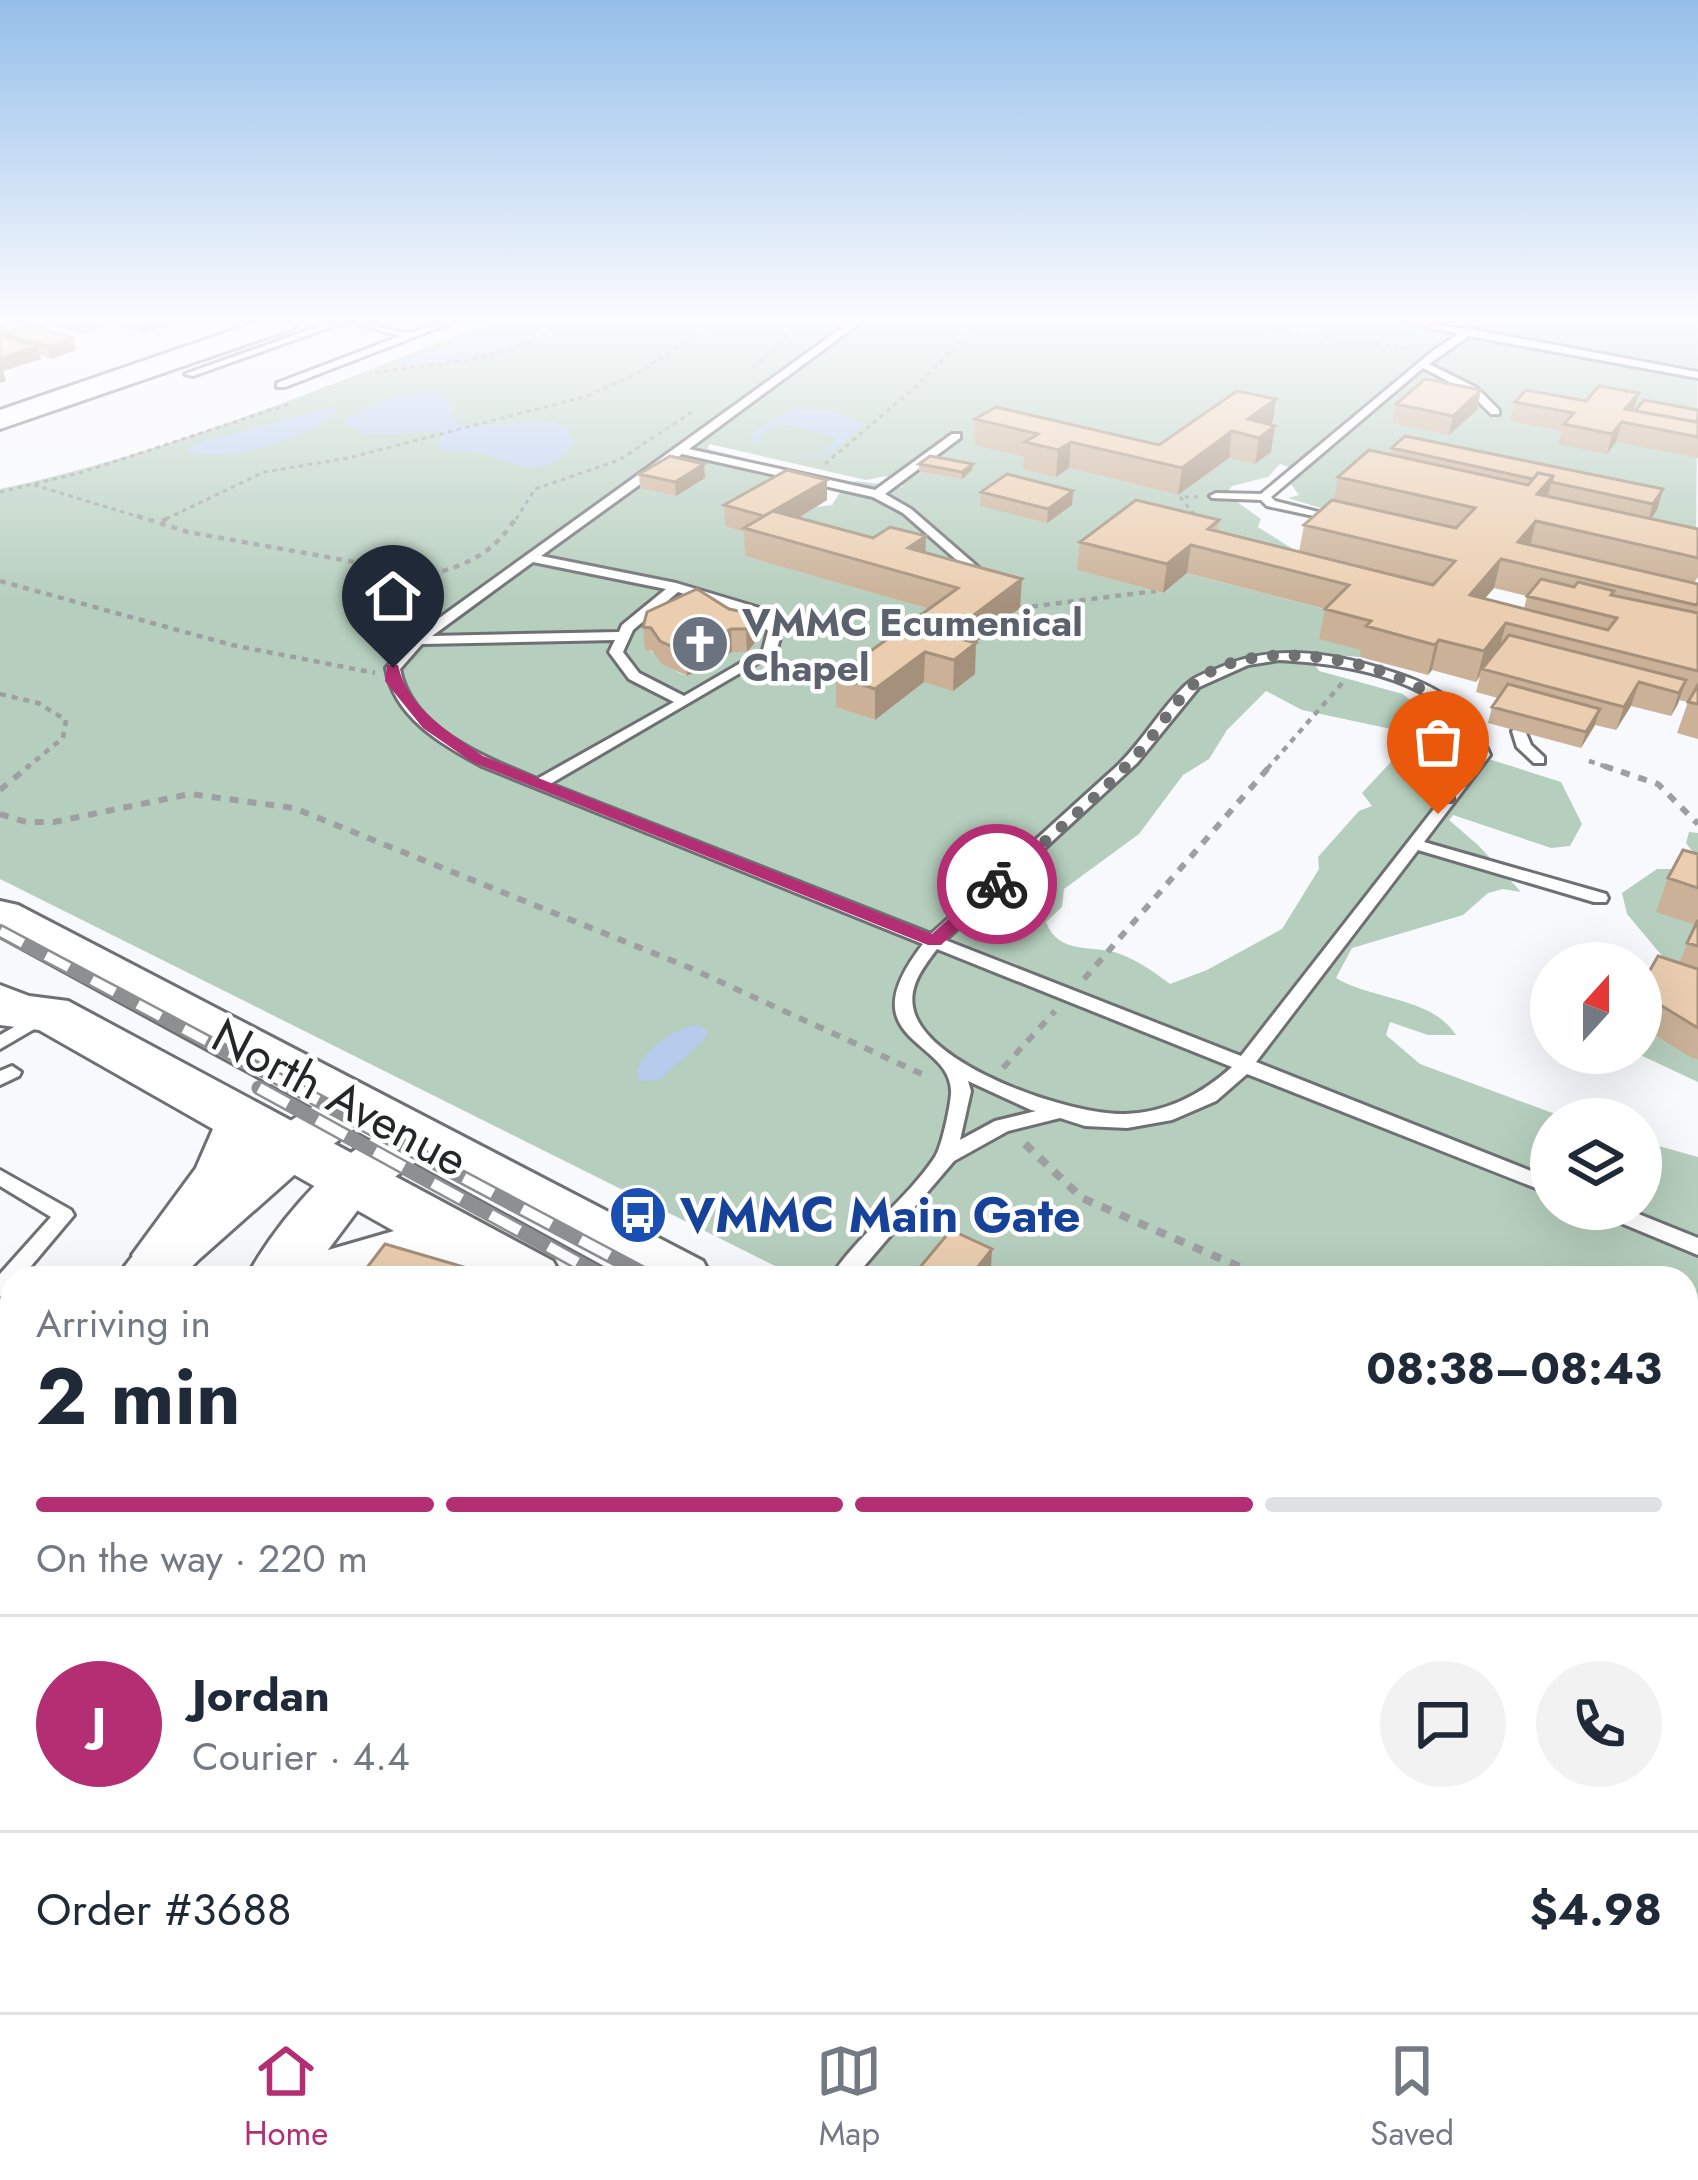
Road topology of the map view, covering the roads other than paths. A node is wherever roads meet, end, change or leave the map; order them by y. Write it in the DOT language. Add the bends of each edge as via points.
graph roads {
  1 [pos="726,416"];
  2 [pos="1362,416"];
  3 [pos="956,436"];
  4 [pos="680,449"];
  5 [pos="877,494"];
  6 [pos="1216,496"];
  7 [pos="1264,497"];
  8 [pos="1357,524"];
  9 [pos="532,557"];
  10 [pos="676,586"];
  11 [pos="1020,608"];
  12 [pos="619,636"];
  13 [pos="418,640"];
  14 [pos="684,702"];
  15 [pos="1519,731"];
  16 [pos="1539,760"];
  17 [pos="538,784"];
  18 [pos="1415,844"];
  19 [pos="1600,898"];
  20 [pos="0,916"];
  21 [pos="934,941"];
  22 [pos="0,970"];
  23 [pos="24,1008"];
  24 [pos="0,1043"];
  25 [pos="1246,1062"];
  26 [pos="955,1068"];
  27 [pos="354,1104"];
  28 [pos="1058,1112"];
  29 [pos="268,1135"];
  30 [pos="414,1137"];
  31 [pos="947,1156"];
  32 [pos="0,1178"];
  33 [pos="1530,1178"];
  34 [pos="350,1181"];
  35 [pos="1657,1230"];
  36 [pos="471,1244"];
  37 [pos="1698,1247"];
  38 [pos="19,1266"];
  39 [pos="156,1266"];
  40 [pos="284,1266"];
  41 [pos="354,1266"];
  42 [pos="509,1266"];
  43 [pos="657,1266"];
  44 [pos="851,1266"];
  1 -- 4 [label="lane"];
  2 -- 7 [label="lane"];
  3 -- 5 [label="lane"];
  4 -- 5 [label="lane"];
  4 -- 9 [label="lane"];
  5 -- 11 [label="lane"];
  6 -- 7 [label="lane"];
  7 -- 8 [label="lane"];
  9 -- 10 [label="lane"];
  9 -- 13 [label="lane"];
  10 -- 12 [label="lane"];
  10 -- 14 [label="lane" via="758,612 775,631 769,652"];
  12 -- 13 [label="lane"];
  12 -- 14 [label="lane" via="616,652 626,668"];
  13 -- 17 [label="lane" via="400,656 393,678 414,709 445,740"];
  14 -- 17 [label="lane"];
  15 -- 16 [label="lane"];
  17 -- 21 [label="lane"];
  18 -- 19 [label="lane"];
  18 -- 21 [label="lane" via="1484,755 1480,736 1412,684 1358,664 1260,658 1202,677 1132,760"];
  18 -- 25 [label="lane"];
  20 -- 27 [label="main road, North Avenue"];
  21 -- 25 [label="lane"];
  21 -- 26 [label="lane" via="911,971 904,1009 915,1034"];
  22 -- 23 [label="main road, North Avenue" via="45,995"];
  23 -- 24 [label="lane"];
  23 -- 29 [label="main road, North Avenue"];
  25 -- 28 [label="lane" via="1209,1096 1172,1113 1103,1122"];
  25 -- 33 [label="lane"];
  26 -- 28 [label="lane"];
  26 -- 31 [label="lane" via="961,1091"];
  27 -- 29 [label="main road"];
  27 -- 30 [label="main road, North Avenue"];
  28 -- 31 [label="lane" via="1002,1126"];
  29 -- 34 [label="main road, North Avenue"];
  29 -- 39 [label="main road" via="223,1176"];
  30 -- 34 [label="main road"];
  30 -- 43 [label="main road, North Avenue"];
  31 -- 44 [label="lane"];
  32 -- 38 [label="lane" via="64,1215"];
  34 -- 36 [label="main road, North Avenue"];
  34 -- 40 [label="main road"];
  35 -- 37 [label="lane"];
  36 -- 41 [label="main road"];
  36 -- 42 [label="main road, North Avenue"];
}
